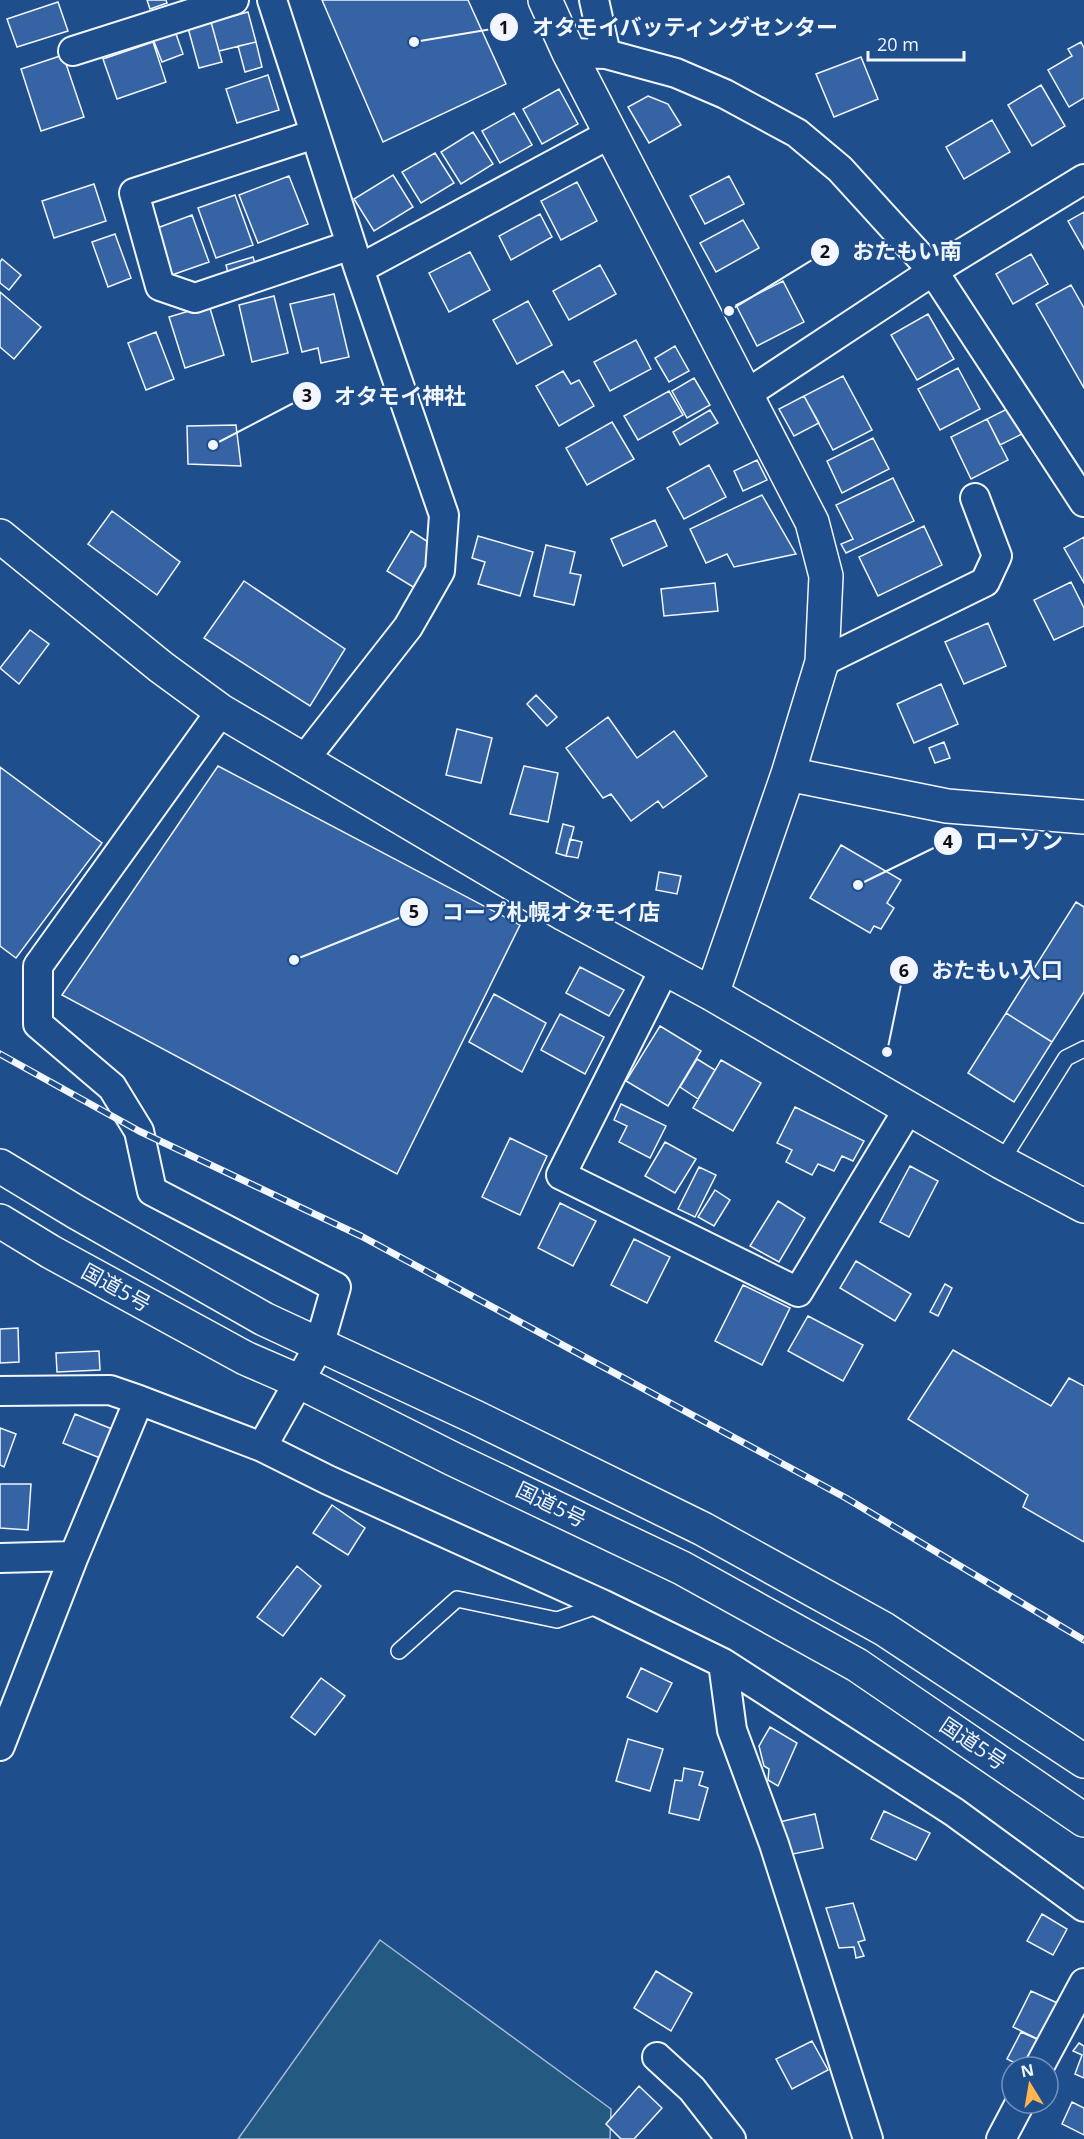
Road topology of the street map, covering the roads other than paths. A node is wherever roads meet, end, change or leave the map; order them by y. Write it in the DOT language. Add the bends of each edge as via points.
graph roads {
  1 [pos="234,0"];
  2 [pos="272,0"];
  3 [pos="545,0"];
  4 [pos="594,0"];
  5 [pos="73,51"];
  6 [pos="569,53"];
  7 [pos="606,54"];
  8 [pos="315,134"];
  9 [pos="610,134"];
  10 [pos="1084,179"];
  11 [pos="355,257"];
  12 [pos="933,271"];
  13 [pos="745,395"];
  14 [pos="975,498"];
  15 [pos="1084,502"];
  16 [pos="0,536"];
  17 [pos="822,662"];
  18 [pos="221,711"];
  19 [pos="303,761"];
  20 [pos="788,774"];
  21 [pos="1084,817"];
  22 [pos="665,968"];
  23 [pos="712,994"];
  24 [pos="1084,1049"];
  25 [pos="909,1108"];
  26 [pos="1001,1162"];
  27 [pos="0,1166"];
  28 [pos="1084,1206"];
  29 [pos="0,1221"];
  30 [pos="319,1346"];
  31 [pos="298,1381"];
  32 [pos="0,1391"];
  33 [pos="139,1400"];
  34 [pos="262,1447"];
  35 [pos="74,1557"];
  36 [pos="0,1558"];
  37 [pos="602,1604"];
  38 [pos="399,1650"];
  39 [pos="723,1663"];
  40 [pos="3,1733"];
  41 [pos="1084,1761"];
  42 [pos="1084,1820"];
  43 [pos="1084,1907"];
  44 [pos="1084,1983"];
  45 [pos="1045,2055"];
  46 [pos="657,2057"];
  47 [pos="1014,2115"];
  48 [pos="731,2139"];
  49 [pos="868,2139"];
  50 [pos="1001,2139"];
  1 -- 5 [label="street"];
  2 -- 8 [label="street"];
  3 -- 6 [label="main road"];
  4 -- 7 [label="street"];
  6 -- 7 [label="street"];
  6 -- 9 [label="main road"];
  7 -- 12 [label="street" via="676,73 797,133 840,170"];
  8 -- 11 [label="street"];
  8 -- 11 [label="street" via="134,193 160,286 195,298"];
  9 -- 11 [label="street"];
  9 -- 13 [label="main road"];
  10 -- 12 [label="street"];
  11 -- 19 [label="street" via="444,515 440,571 408,627"];
  12 -- 13 [label="street"];
  12 -- 15 [label="street"];
  13 -- 17 [label="main road" via="812,522 826,576"];
  14 -- 17 [label="street" via="997,556 985,582"];
  16 -- 18 [label="main road" via="160,667"];
  17 -- 20 [label="main road"];
  18 -- 19 [label="main road"];
  18 -- 30 [label="street" via="38,966 38,1024 112,1087 139,1131 152,1191 336,1287"];
  19 -- 22 [label="main road" via="564,914"];
  20 -- 21 [label="main road" via="947,806"];
  20 -- 23 [label="main road"];
  22 -- 23 [label="main road"];
  22 -- 25 [label="street" via="561,1175 798,1292"];
  23 -- 25 [label="main road"];
  24 -- 26 [label="lane" via="1066,1058"];
  25 -- 26 [label="main road"];
  26 -- 28 [label="main road"];
  27 -- 30 [label="main road" via="224,1296"];
  29 -- 31 [label="main road, 国道5号" via="245,1358"];
  30 -- 31 [label="street"];
  30 -- 41 [label="main road" via="475,1417 703,1529 884,1629"];
  31 -- 34 [label="street"];
  31 -- 42 [label="main road, 国道5号" via="682,1568 857,1665"];
  32 -- 33 [label="street" via="110,1390"];
  33 -- 34 [label="street"];
  33 -- 35 [label="street"];
  34 -- 37 [label="street"];
  35 -- 36 [label="street"];
  35 -- 40 [label="street"];
  37 -- 38 [label="lane" via="557,1620 457,1599"];
  37 -- 39 [label="street"];
  39 -- 43 [label="street" via="954,1812"];
  39 -- 49 [label="street" via="732,1730 774,1844"];
  44 -- 45 [label="street"];
  46 -- 48 [label="street" via="692,2089"];
  47 -- 50 [label="street"];
}
